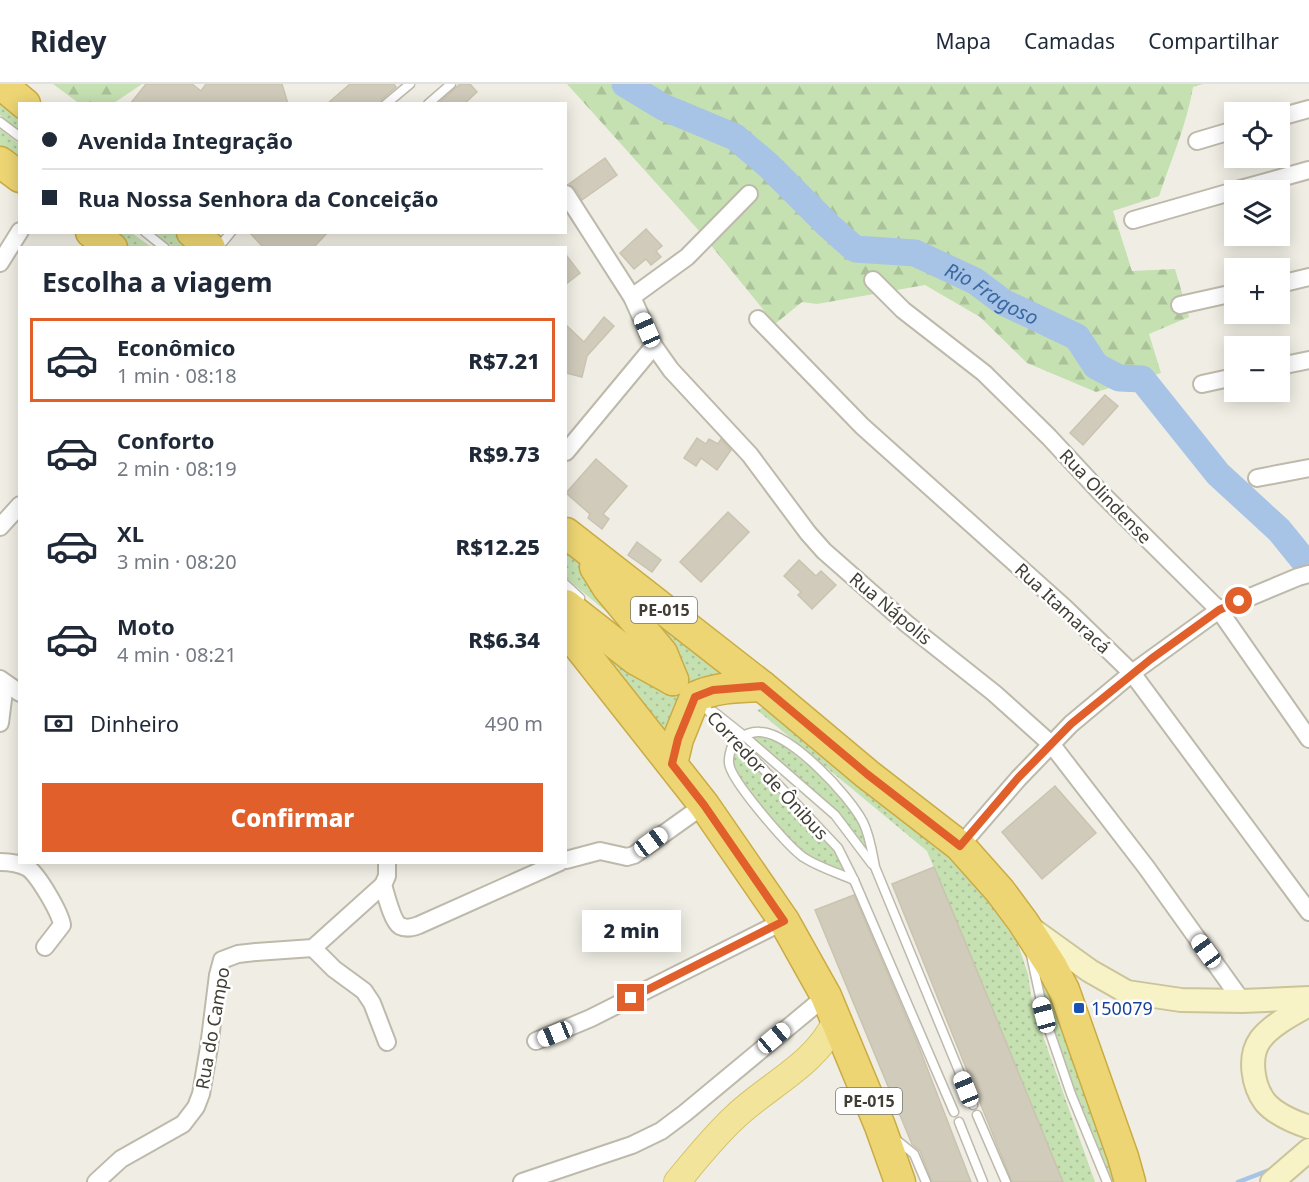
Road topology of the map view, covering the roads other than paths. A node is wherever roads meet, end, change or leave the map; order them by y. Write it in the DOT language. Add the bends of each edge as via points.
graph roads {
  1 [pos="1,84"];
  2 [pos="410,84"];
  3 [pos="451,84"];
  4 [pos="23,102"];
  5 [pos="388,102"];
  6 [pos="430,102"];
  7 [pos="1309,109"];
  8 [pos="1290,114"];
  9 [pos="0,122"];
  10 [pos="1224,133"];
  11 [pos="18,136"];
  12 [pos="1197,141"];
  13 [pos="0,162"];
  14 [pos="1309,170"];
  15 [pos="18,176"];
  16 [pos="1274,180"];
  17 [pos="748,194"];
  18 [pos="1224,194"];
  19 [pos="567,196"];
  20 [pos="1133,220"];
  21 [pos="18,234"];
  22 [pos="148,234"];
  23 [pos="225,234"];
  24 [pos="206,240"];
  25 [pos="163,246"];
  26 [pos="0,263"];
  27 [pos="1309,277"];
  28 [pos="873,280"];
  29 [pos="1290,282"];
  30 [pos="1224,295"];
  31 [pos="632,297"];
  32 [pos="1180,305"];
  33 [pos="758,319"];
  34 [pos="654,346"];
  35 [pos="1309,360"];
  36 [pos="1290,364"];
  37 [pos="1224,379"];
  38 [pos="1202,384"];
  39 [pos="567,451"];
  40 [pos="1309,468"];
  41 [pos="1257,478"];
  42 [pos="18,507"];
  43 [pos="0,527"];
  44 [pos="575,540"];
  45 [pos="1304,576"];
  46 [pos="567,587"];
  47 [pos="574,603"];
  48 [pos="1219,610"];
  49 [pos="567,631"];
  50 [pos="637,648"];
  51 [pos="1132,673"];
  52 [pos="3,681"];
  53 [pos="762,686"];
  54 [pos="686,690"];
  55 [pos="18,692"];
  56 [pos="0,723"];
  57 [pos="743,735"];
  58 [pos="1309,739"];
  59 [pos="734,740"];
  60 [pos="1052,744"];
  61 [pos="672,764"];
  62 [pos="704,805"];
  63 [pos="960,846"];
  64 [pos="567,860"];
  65 [pos="0,862"];
  66 [pos="387,864"];
  67 [pos="556,864"];
  68 [pos="874,867"];
  69 [pos="854,880"];
  70 [pos="383,885"];
  71 [pos="1309,912"];
  72 [pos="784,921"];
  73 [pos="1023,922"];
  74 [pos="45,947"];
  75 [pos="314,948"];
  76 [pos="1309,998"];
  77 [pos="1242,1001"];
  78 [pos="1309,1005"];
  79 [pos="831,1008"];
  80 [pos="536,1041"];
  81 [pos="387,1042"];
  82 [pos="973,1105"];
  83 [pos="954,1112"];
  84 [pos="977,1115"];
  85 [pos="958,1122"];
  86 [pos="880,1126"];
  87 [pos="1309,1127"];
  88 [pos="1309,1150"];
  89 [pos="96,1182"];
  90 [pos="522,1182"];
  91 [pos="677,1182"];
  92 [pos="900,1182"];
  93 [pos="926,1182"];
  94 [pos="983,1182"];
  95 [pos="1006,1182"];
  96 [pos="1107,1182"];
  97 [pos="1130,1182"];
  98 [pos="1272,1182"];
  1 -- 4 [label="highway"];
  2 -- 5 [label="lane"];
  3 -- 6 [label="lane"];
  7 -- 8 [label="street"];
  9 -- 11 [label="lane"];
  10 -- 12 [label="street"];
  13 -- 15 [label="highway"];
  14 -- 16 [label="street"];
  17 -- 31 [label="street" via="687,257"];
  18 -- 20 [label="street"];
  19 -- 31 [label="street, Rua Nápolis"];
  21 -- 26 [label="street"];
  22 -- 25 [label="lane"];
  23 -- 24 [label="lane"];
  27 -- 29 [label="street"];
  28 -- 48 [label="street, Rua Olindense" via="903,310 984,373"];
  30 -- 32 [label="street"];
  31 -- 34 [label="street, Rua Nápolis"];
  33 -- 51 [label="street, Rua Itamaracá" via="862,426"];
  34 -- 39 [label="street"];
  34 -- 60 [label="street, Rua Nápolis" via="671,370 750,455 825,551"];
  35 -- 36 [label="street"];
  37 -- 38 [label="street"];
  40 -- 41 [label="street"];
  42 -- 43 [label="street"];
  44 -- 53 [label="highway, PE-015"];
  44 -- 54 [label="highway"];
  45 -- 48 [label="street"];
  46 -- 47 [label="lane"];
  47 -- 54 [label="highway" via="635,659"];
  48 -- 51 [label="street"];
  48 -- 58 [label="street, Rua Olindense"];
  49 -- 61 [label="highway, PE-015"];
  50 -- 54 [label="lane"];
  51 -- 60 [label="street"];
  51 -- 71 [label="street, Rua Itamaracá"];
  52 -- 55 [label="street"];
  52 -- 56 [label="street"];
  53 -- 54 [label="highway"];
  53 -- 63 [label="highway, PE-015"];
  54 -- 57 [label="lane, Corredor de Ônibus"];
  54 -- 59 [label="lane, Corredor de Ônibus"];
  54 -- 61 [label="highway"];
  57 -- 59 [label="lane"];
  57 -- 68 [label="lane, Corredor de Ônibus" via="835,815"];
  57 -- 68 [label="lane" via="760,732 787,742 830,778 863,821"];
  59 -- 69 [label="lane, Corredor de Ônibus" via="838,848"];
  59 -- 69 [label="lane" via="729,762 750,798 805,858"];
  60 -- 63 [label="street"];
  60 -- 77 [label="street, Rua Nápolis"];
  61 -- 62 [label="highway, PE-015"];
  62 -- 64 [label="street" via="634,855 600,851"];
  62 -- 72 [label="highway, PE-015"];
  63 -- 73 [label="highway, PE-015"];
  65 -- 74 [label="street" via="30,870 57,911 62,925"];
  66 -- 70 [label="street"];
  67 -- 70 [label="street" via="409,928 395,920"];
  68 -- 82 [label="lane"];
  69 -- 83 [label="lane, Corredor de Ônibus"];
  70 -- 75 [label="street"];
  72 -- 79 [label="highway, PE-015"];
  72 -- 80 [label="street" via="591,1018"];
  73 -- 77 [label="main road" via="1127,993 1180,1000"];
  73 -- 96 [label="lane" via="1044,1015"];
  73 -- 97 [label="highway, PE-015" via="1064,990"];
  75 -- 81 [label="street" via="364,991"];
  75 -- 89 [label="street, Rua do Campo" via="238,954 222,960 196,1107 183,1124 132,1152"];
  76 -- 77 [label="main road"];
  78 -- 87 [label="main road" via="1261,1039 1253,1055 1254,1076 1265,1101 1288,1119"];
  79 -- 86 [label="highway, PE-015"];
  79 -- 90 [label="street" via="661,1131 632,1145"];
  79 -- 91 [label="main road" via="825,1041 807,1061 719,1131"];
  84 -- 95 [label="lane"];
  85 -- 94 [label="lane"];
  86 -- 92 [label="highway, PE-015"];
  86 -- 93 [label="lane" via="914,1154"];
  88 -- 98 [label="main road"];
}
